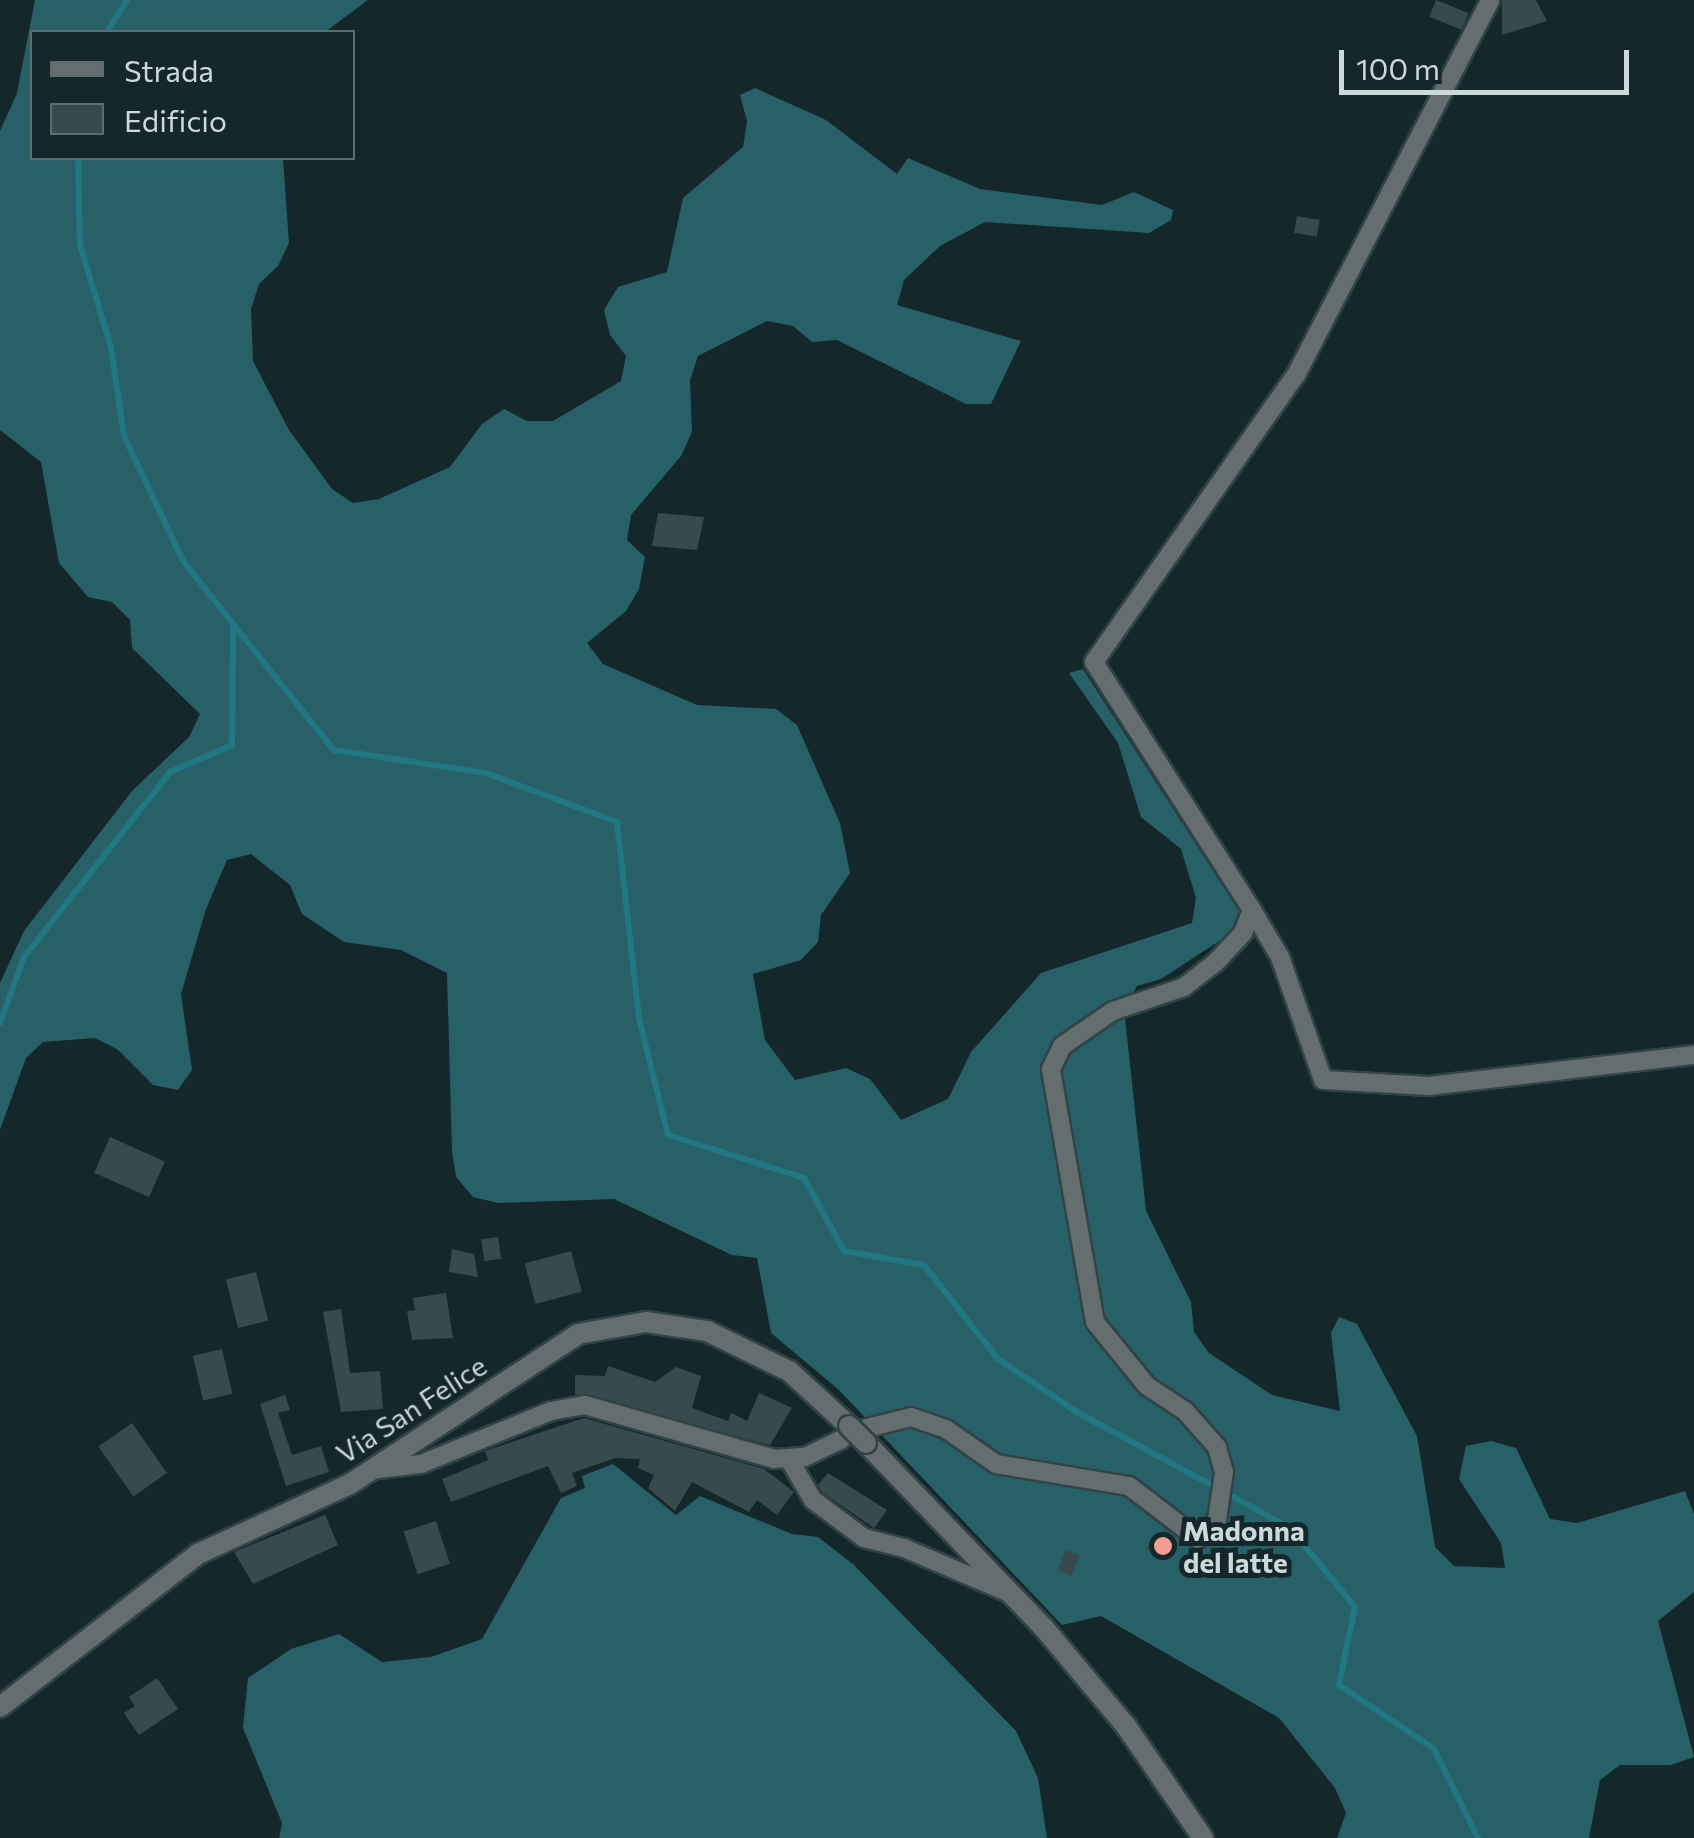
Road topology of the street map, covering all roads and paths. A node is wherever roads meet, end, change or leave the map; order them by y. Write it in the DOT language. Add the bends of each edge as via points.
graph roads {
  1 [pos="1490,0"];
  2 [pos="1252,910"];
  3 [pos="1694,1054"];
  4 [pos="856,1434"];
  5 [pos="789,1459"];
  6 [pos="370,1470"];
  7 [pos="1012,1595"];
  8 [pos="0,1707"];
  9 [pos="1203,1838"];
  1 -- 2 [label="street" via="1296,375 1094,662"];
  2 -- 3 [label="street" via="1280,956 1323,1080 1430,1086"];
  2 -- 4 [label="street" via="1243,933 1216,963 1184,987 1113,1011 1062,1046 1050,1069 1095,1322 1148,1386 1185,1410 1217,1447 1221,1506 1209,1532 1189,1536 1129,1486 996,1464 946,1429 911,1417"];
  4 -- 5 [label="street"];
  4 -- 6 [label="street, Via San Felice" via="760,1352 707,1330 611,1325 544,1354"];
  4 -- 7 [label="street, Via San Felice"];
  5 -- 6 [label="street" via="585,1405 551,1411 407,1468"];
  5 -- 7 [label="street" via="813,1500 864,1538 904,1548"];
  6 -- 8 [label="street, Via San Felice" via="198,1554"];
  7 -- 9 [label="street, Via San Felice" via="1126,1726"];
}
